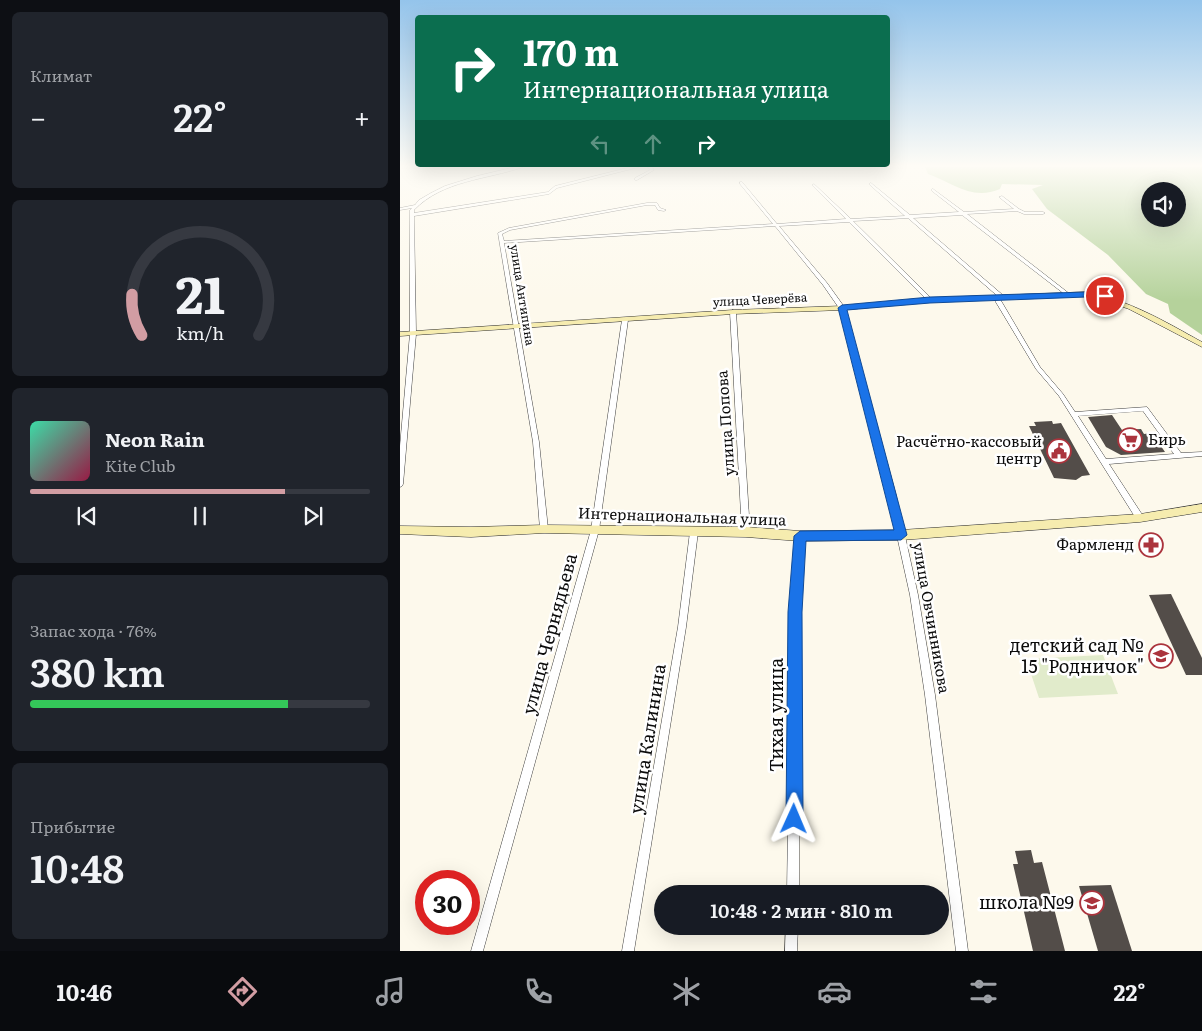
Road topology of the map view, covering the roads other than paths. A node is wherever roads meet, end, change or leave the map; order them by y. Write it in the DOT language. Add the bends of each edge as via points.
graph roads {
  1 [pos="413,211"];
  2 [pos="435,211"];
  3 [pos="606,211"];
  4 [pos="763,211"];
  5 [pos="841,211"];
  6 [pos="903,211"];
  7 [pos="962,211"];
  8 [pos="1000,211"];
  9 [pos="1021,211"];
  10 [pos="1043,213"];
  11 [pos="965,214"];
  12 [pos="412,215"];
  13 [pos="910,217"];
  14 [pos="851,221"];
  15 [pos="776,225"];
  16 [pos="502,242"];
  17 [pos="1069,295"];
  18 [pos="1000,298"];
  19 [pos="930,300"];
  20 [pos="842,308"];
  21 [pos="733,312"];
  22 [pos="625,320"];
  23 [pos="516,327"];
  24 [pos="400,334"];
  25 [pos="413,334"];
  26 [pos="1202,345"];
  27 [pos="1073,414"];
  28 [pos="1202,454"];
  29 [pos="1179,456"];
  30 [pos="1104,462"];
  31 [pos="400,484"];
  32 [pos="1202,508"];
  33 [pos="1140,518"];
  34 [pos="544,528"];
  35 [pos="400,530"];
  36 [pos="595,530"];
  37 [pos="694,532"];
  38 [pos="746,532"];
  39 [pos="901,535"];
  40 [pos="800,536"];
  41 [pos="793,885"];
  42 [pos="792,935"];
  43 [pos="477,951"];
  44 [pos="628,951"];
  45 [pos="791,951"];
  46 [pos="962,951"];
  1 -- 12 [label="street"];
  2 -- 12 [label="street"];
  3 -- 16 [label="street, улица Антипина" via="509,229 500,233"];
  4 -- 15 [label="street, улица Овчинникова"];
  5 -- 14 [label="street"];
  6 -- 13 [label="street"];
  7 -- 11 [label="street"];
  8 -- 11 [label="street"];
  9 -- 10 [label="street"];
  11 -- 13 [label="street"];
  11 -- 17 [label="street"];
  12 -- 25 [label="street"];
  13 -- 14 [label="street"];
  13 -- 18 [label="street"];
  14 -- 15 [label="street"];
  14 -- 19 [label="street"];
  15 -- 16 [label="street"];
  15 -- 20 [label="street, улица Овчинникова"];
  16 -- 23 [label="street, улица Антипина"];
  17 -- 18 [label="street, улица Чеверёва"];
  17 -- 26 [label="street, улица Чеверёва" via="1105,296"];
  18 -- 19 [label="street, улица Чеверёва"];
  18 -- 27 [label="street" via="1038,368 1061,394"];
  19 -- 20 [label="street, улица Чеверёва"];
  20 -- 21 [label="street, улица Чеверёва"];
  20 -- 39 [label="street, улица Овчинникова"];
  21 -- 22 [label="street, улица Чеверёва"];
  21 -- 38 [label="street, улица Попова"];
  22 -- 23 [label="street, улица Чеверёва"];
  22 -- 36 [label="street, улица Чернядьева"];
  23 -- 25 [label="street, улица Чеверёва"];
  23 -- 34 [label="street, улица Антипина" via="536,442"];
  24 -- 25 [label="street, улица Чеверёва"];
  25 -- 31 [label="street"];
  27 -- 29 [label="street" via="1145,408"];
  27 -- 30 [label="street"];
  28 -- 29 [label="street"];
  29 -- 30 [label="street"];
  30 -- 33 [label="street"];
  32 -- 33 [label="street, Интернациональная улица"];
  33 -- 39 [label="street, Интернациональная улица"];
  34 -- 35 [label="street, Интернациональная улица" via="471,532"];
  34 -- 36 [label="street, Интернациональная улица"];
  36 -- 37 [label="street, Интернациональная улица"];
  36 -- 43 [label="street, улица Чернядьева"];
  37 -- 38 [label="street, Интернациональная улица"];
  37 -- 44 [label="street, улица Калинина" via="681,636"];
  38 -- 40 [label="street, Интернациональная улица"];
  39 -- 40 [label="street, Интернациональная улица"];
  39 -- 46 [label="street, улица Овчинникова" via="930,695"];
  40 -- 41 [label="street, Тихая улица" via="795,612"];
  42 -- 45 [label="street"];
}
